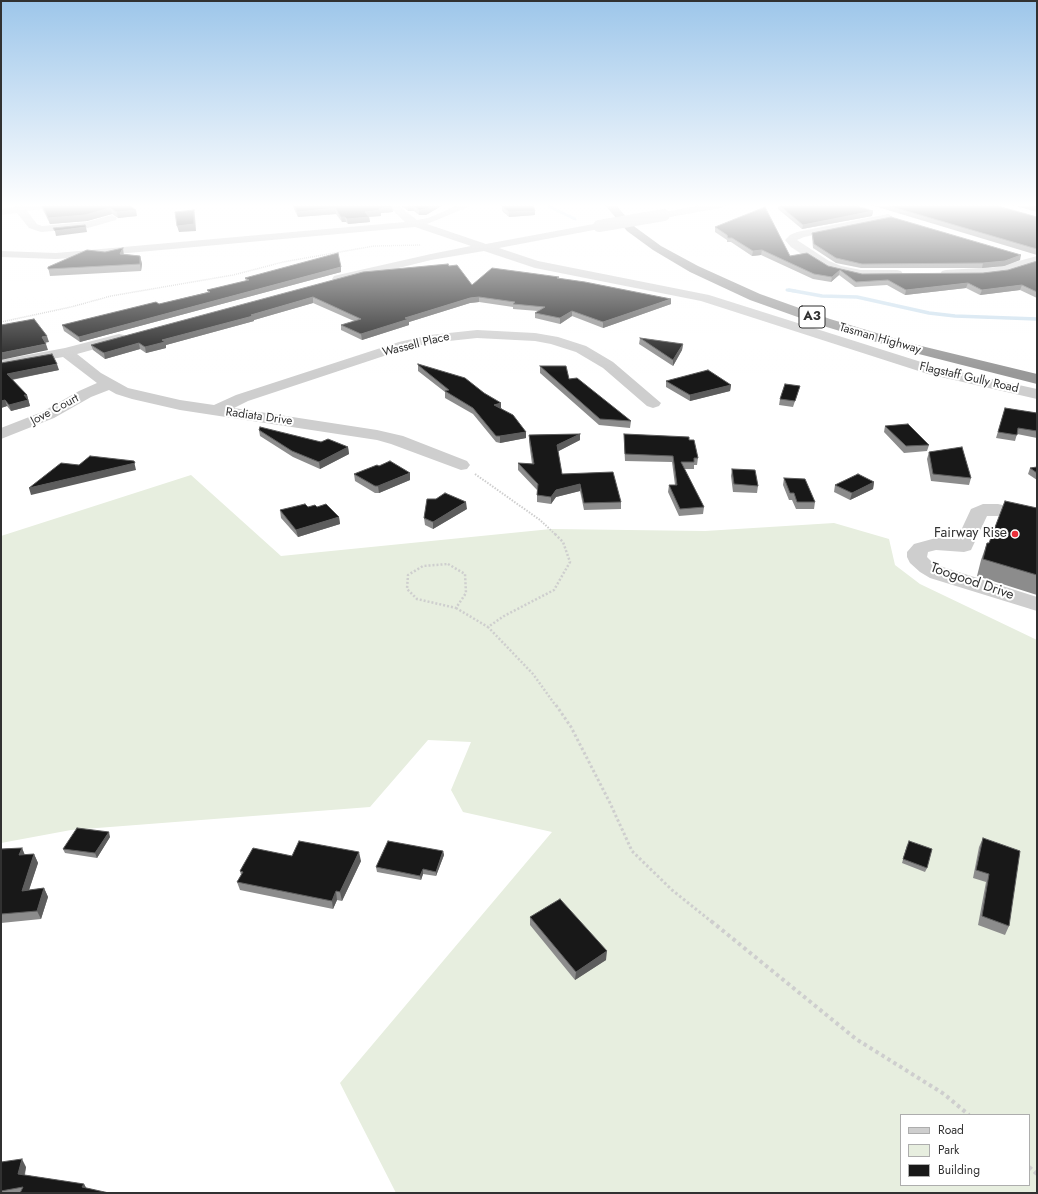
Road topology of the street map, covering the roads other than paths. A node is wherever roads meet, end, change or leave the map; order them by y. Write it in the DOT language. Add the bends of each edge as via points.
graph roads {
  1 [pos="417,261"];
  2 [pos="449,261"];
  3 [pos="526,261"];
  4 [pos="679,261"];
  5 [pos="700,261"];
  6 [pos="822,261"];
  7 [pos="1034,261"];
  8 [pos="400,264"];
  9 [pos="907,274"];
  10 [pos="937,274"];
  11 [pos="322,283"];
  12 [pos="134,334"];
  13 [pos="66,352"];
  14 [pos="1,364"];
  15 [pos="1037,370"];
  16 [pos="1037,379"];
  17 [pos="109,384"];
  18 [pos="1037,394"];
  19 [pos="653,403"];
  20 [pos="217,410"];
  21 [pos="1,434"];
  22 [pos="461,465"];
  23 [pos="1037,519"];
  24 [pos="1037,604"];
  1 -- 8 [label="street, Flagstaff Gully Road"];
  2 -- 8 [label="street, Flagstaff Gully Road"];
  3 -- 18 [label="street, Flagstaff Gully Road" via="550,268 704,298 933,370"];
  4 -- 16 [label="highway, Tasman Highway / A3" via="755,297 825,322 908,347"];
  5 -- 15 [label="highway, Tasman Highway / A3" via="752,286 875,329"];
  6 -- 9 [label="street" via="838,270 861,274"];
  7 -- 10 [label="street" via="997,271"];
  8 -- 11 [label="street, Flagstaff Gully Road"];
  12 -- 13 [label="street"];
  13 -- 14 [label="street"];
  13 -- 17 [label="street, Radiata Drive"];
  17 -- 20 [label="street, Radiata Drive" via="122,391 156,401"];
  17 -- 21 [label="street, Jove Court" via="48,415"];
  19 -- 20 [label="street, Wassell Place" via="608,365 581,349 535,337 478,334 430,339 404,345 242,398"];
  20 -- 22 [label="street, Radiata Drive" via="377,435 397,440"];
  23 -- 24 [label="street, Toogood Drive" via="998,510 983,510 978,513 964,546 936,544 921,548 917,552 917,558 927,568 938,573"];
}
